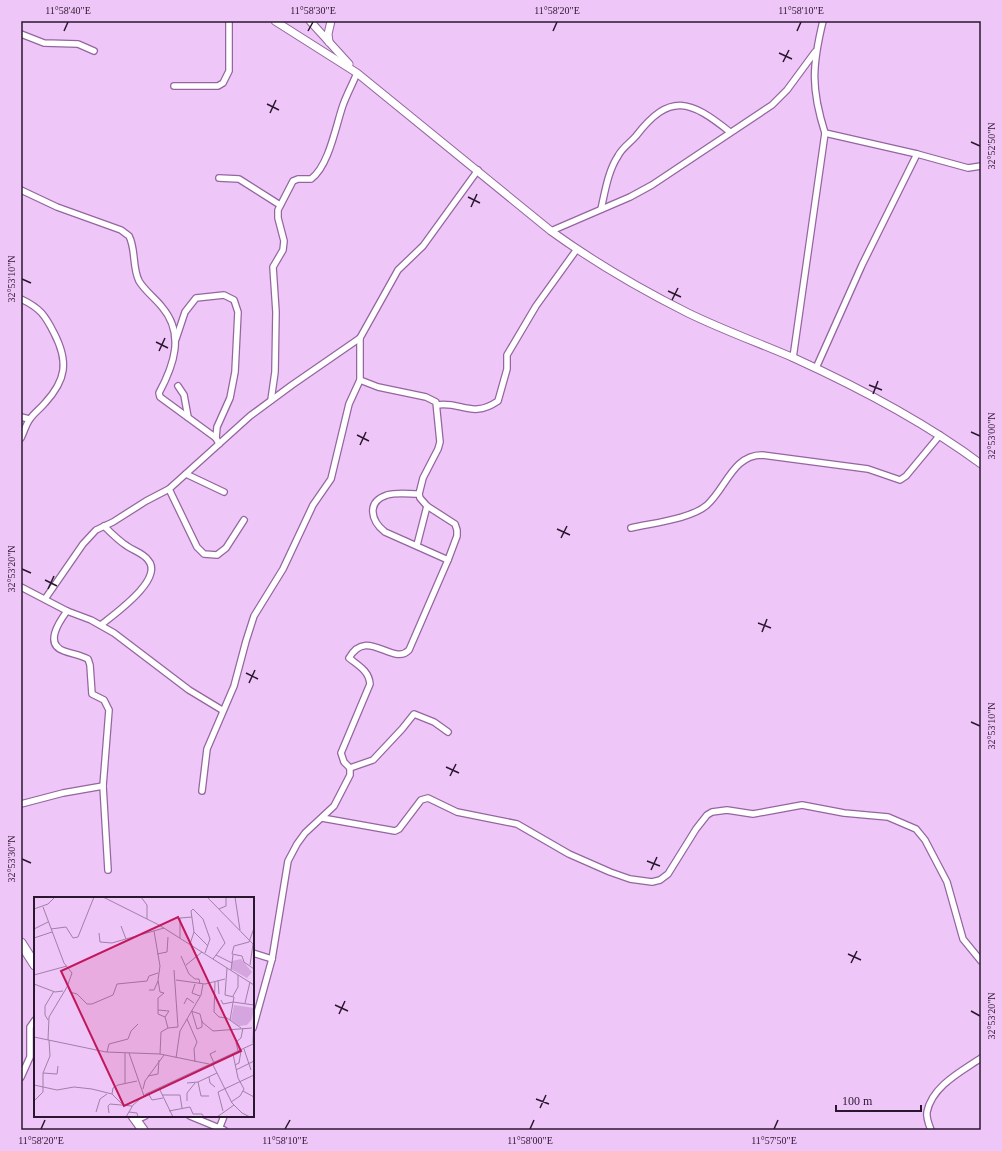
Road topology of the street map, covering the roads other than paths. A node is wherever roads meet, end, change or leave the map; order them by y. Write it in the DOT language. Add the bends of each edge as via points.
graph roads {
  1 [pos="228,21"];
  2 [pos="275,21"];
  3 [pos="310,21"];
  4 [pos="331,21"];
  5 [pos="823,21"];
  6 [pos="21,34"];
  7 [pos="329,42"];
  8 [pos="94,51"];
  9 [pos="816,52"];
  10 [pos="357,73"];
  11 [pos="174,86"];
  12 [pos="730,132"];
  13 [pos="825,133"];
  14 [pos="917,154"];
  15 [pos="981,166"];
  16 [pos="478,170"];
  17 [pos="219,178"];
  18 [pos="21,190"];
  19 [pos="280,204"];
  20 [pos="601,209"];
  21 [pos="550,231"];
  22 [pos="577,249"];
  23 [pos="21,299"];
  24 [pos="360,338"];
  25 [pos="176,341"];
  26 [pos="793,358"];
  27 [pos="816,368"];
  28 [pos="360,380"];
  29 [pos="178,386"];
  30 [pos="271,400"];
  31 [pos="437,405"];
  32 [pos="21,417"];
  33 [pos="188,417"];
  34 [pos="29,419"];
  35 [pos="940,435"];
  36 [pos="21,438"];
  37 [pos="217,441"];
  38 [pos="981,464"];
  39 [pos="186,474"];
  40 [pos="169,489"];
  41 [pos="224,492"];
  42 [pos="419,494"];
  43 [pos="427,506"];
  44 [pos="244,520"];
  45 [pos="104,526"];
  46 [pos="631,528"];
  47 [pos="417,546"];
  48 [pos="448,560"];
  49 [pos="21,587"];
  50 [pos="45,599"];
  51 [pos="67,611"];
  52 [pos="100,625"];
  53 [pos="222,710"];
  54 [pos="448,732"];
  55 [pos="350,768"];
  56 [pos="103,786"];
  57 [pos="202,791"];
  58 [pos="21,804"];
  59 [pos="322,818"];
  60 [pos="108,870"];
  61 [pos="21,943"];
  62 [pos="254,953"];
  63 [pos="272,959"];
  64 [pos="981,961"];
  65 [pos="34,963"];
  66 [pos="34,1021"];
  67 [pos="254,1024"];
  68 [pos="981,1058"];
  69 [pos="21,1077"];
  70 [pos="192,1117"];
  71 [pos="224,1117"];
  72 [pos="134,1118"];
  73 [pos="222,1129"];
  74 [pos="143,1130"];
  75 [pos="931,1130"];
  1 -- 11 [label="street" via="229,71 223,84"];
  2 -- 10 [label="street"];
  3 -- 7 [label="street"];
  4 -- 7 [label="street"];
  5 -- 9 [label="street"];
  6 -- 8 [label="street" via="44,43 78,44"];
  7 -- 10 [label="street"];
  9 -- 12 [label="street" via="782,97"];
  9 -- 13 [label="street" via="814,83"];
  10 -- 16 [label="street"];
  10 -- 19 [label="street" via="319,171 311,179 293,181"];
  12 -- 20 [label="street" via="652,185"];
  12 -- 20 [label="street" via="697,109 672,106 660,110 617,156"];
  13 -- 14 [label="street"];
  13 -- 26 [label="street"];
  14 -- 15 [label="street" via="968,168"];
  14 -- 27 [label="street" via="862,265"];
  16 -- 21 [label="street"];
  16 -- 24 [label="street" via="423,246 398,270"];
  17 -- 19 [label="street" via="239,179"];
  18 -- 25 [label="street" via="57,207 121,230 129,236 138,279 167,313 172,322"];
  19 -- 30 [label="street" via="278,218 284,241 283,250 273,267 276,312 275,372"];
  20 -- 21 [label="street"];
  21 -- 22 [label="street"];
  22 -- 26 [label="street" via="624,279 690,314"];
  22 -- 31 [label="street" via="536,306 507,355 507,369 498,401 475,410 445,404"];
  23 -- 34 [label="street" via="37,308 48,321 59,344 64,364 62,377 55,391"];
  24 -- 28 [label="street"];
  24 -- 30 [label="street"];
  25 -- 33 [label="street" via="171,367 159,393 165,402"];
  25 -- 37 [label="street" via="185,312 196,298 224,295 234,300 238,312 235,372 230,398 217,427"];
  26 -- 27 [label="street"];
  27 -- 35 [label="street"];
  28 -- 31 [label="street" via="378,387 426,397"];
  28 -- 53 [label="street" via="349,404 330,479 313,505 283,569 254,616 234,686"];
  29 -- 33 [label="street" via="184,395"];
  30 -- 37 [label="street"];
  31 -- 42 [label="street" via="440,442 423,478"];
  32 -- 34 [label="street"];
  33 -- 37 [label="street"];
  34 -- 36 [label="street"];
  35 -- 38 [label="street"];
  35 -- 46 [label="street" via="900,480 868,469 762,455 751,457 739,463 707,505 687,515"];
  37 -- 39 [label="street"];
  39 -- 40 [label="street"];
  39 -- 41 [label="street"];
  40 -- 44 [label="street" via="197,547 204,554 217,555 226,548"];
  40 -- 45 [label="street"];
  42 -- 43 [label="street"];
  42 -- 47 [label="street" via="387,495 377,502 373,510 373,518 381,528 392,536"];
  43 -- 47 [label="street"];
  43 -- 48 [label="street" via="455,524 455,544"];
  45 -- 50 [label="street" via="96,530 83,544"];
  45 -- 52 [label="street" via="127,546 148,559 150,570 139,593"];
  47 -- 48 [label="street"];
  48 -- 55 [label="street" via="413,644 405,654 394,654 371,645 360,647 349,658 364,669 369,676 370,684 341,753 344,762"];
  49 -- 50 [label="street"];
  50 -- 51 [label="street"];
  51 -- 52 [label="street"];
  51 -- 56 [label="street" via="54,634 55,646 88,659 92,694 104,700 109,710"];
  52 -- 53 [label="street" via="139,650 189,690"];
  53 -- 57 [label="street" via="207,749"];
  54 -- 55 [label="street" via="434,722 414,714 373,760"];
  55 -- 59 [label="street" via="350,775 337,800"];
  56 -- 58 [label="street"];
  56 -- 60 [label="street"];
  59 -- 63 [label="street" via="300,839 288,861"];
  59 -- 64 [label="street" via="395,831 421,800 428,798 456,812 517,824 569,854 610,872 630,879 652,882 668,874 696,830 712,812 727,810 753,814 802,805 844,813 888,817 916,829 925,840 947,882 963,940"];
  61 -- 65 [label="main road"];
  62 -- 63 [label="street"];
  63 -- 67 [label="street"];
  66 -- 69 [label="street" via="30,1027 30,1057"];
  68 -- 75 [label="street" via="949,1080 937,1092 927,1112"];
  70 -- 73 [label="street"];
  71 -- 73 [label="street"];
  72 -- 74 [label="main road"];
}
